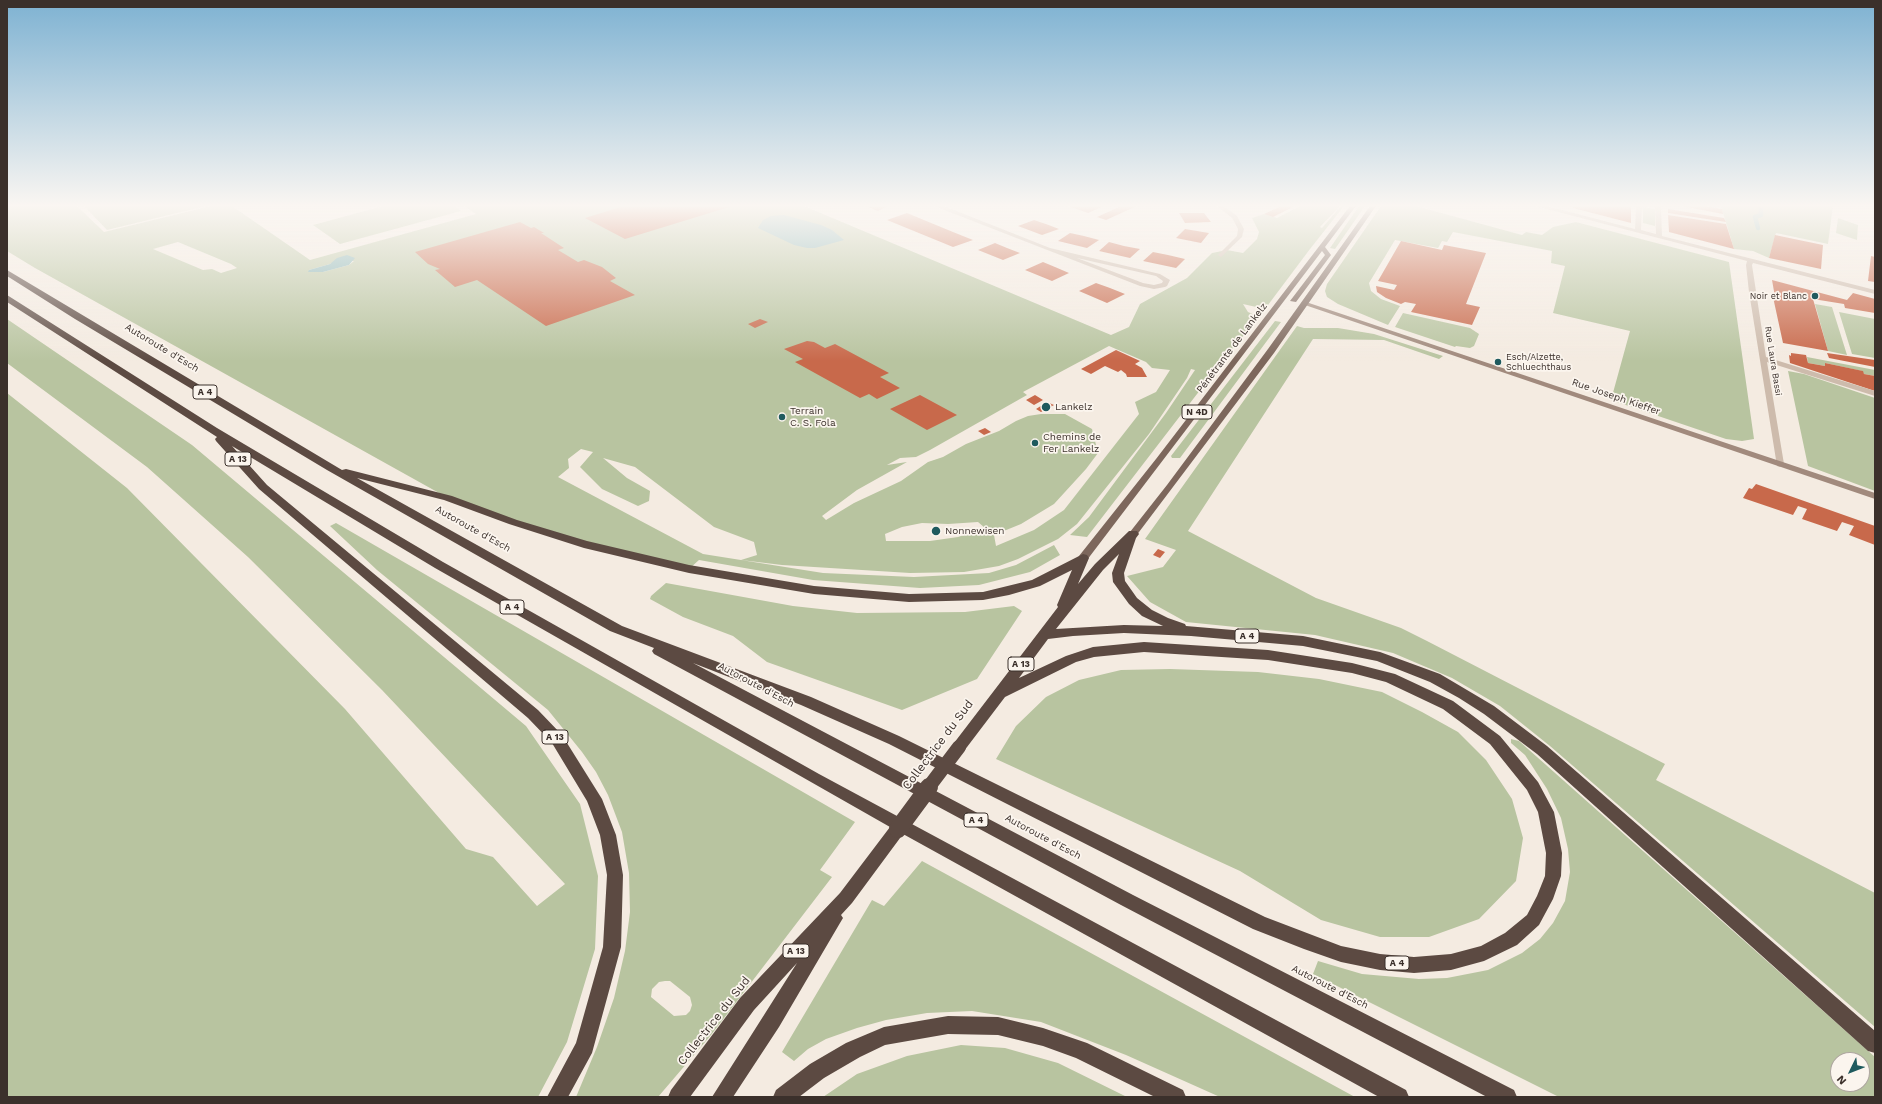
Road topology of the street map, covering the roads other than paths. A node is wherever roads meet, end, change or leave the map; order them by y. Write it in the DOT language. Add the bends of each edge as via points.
graph roads {
  1 [pos="1070,258"];
  2 [pos="1084,258"];
  3 [pos="1314,258"];
  4 [pos="1326,258"];
  5 [pos="1336,258"];
  6 [pos="1741,258"];
  7 [pos="1751,260"];
  8 [pos="7,272"];
  9 [pos="1875,292"];
  10 [pos="7,298"];
  11 [pos="1283,299"];
  12 [pos="1294,301"];
  13 [pos="1304,303"];
  14 [pos="1762,358"];
  15 [pos="1875,394"];
  16 [pos="213,430"];
  17 [pos="1780,464"];
  18 [pos="331,468"];
  19 [pos="1875,496"];
  20 [pos="1133,534"];
  21 [pos="1083,558"];
  22 [pos="1059,615"];
  23 [pos="616,628"];
  24 [pos="1191,631"];
  25 [pos="1043,635"];
  26 [pos="1000,693"];
  27 [pos="846,898"];
  28 [pos="1875,1044"];
  29 [pos="557,1097"];
  30 [pos="678,1097"];
  31 [pos="722,1097"];
  32 [pos="783,1097"];
  33 [pos="1176,1097"];
  34 [pos="1399,1097"];
  35 [pos="1507,1097"];
  1 -- 2 [label="street" via="1142,285 1165,285 1167,280 1158,275"];
  3 -- 11 [label="main road, Pénétrante de Lankelz"];
  4 -- 12 [label="main road"];
  5 -- 13 [label="main road"];
  6 -- 7 [label="street"];
  7 -- 9 [label="street"];
  7 -- 14 [label="street, Rue Laura Bassi" via="1749,265 1752,292"];
  8 -- 18 [label="highway, Autoroute d'Esch / A 4"];
  10 -- 16 [label="highway, A 4"];
  11 -- 12 [label="main road"];
  11 -- 21 [label="main road, Pénétrante de Lankelz / N 4D"];
  12 -- 13 [label="main road"];
  13 -- 17 [label="main road, Rue Joseph Kieffer"];
  13 -- 20 [label="main road, N 4D"];
  14 -- 15 [label="street"];
  14 -- 17 [label="street, Rue Laura Bassi"];
  16 -- 29 [label="highway, A 13" via="262,487 533,714 556,739 594,798 608,835 616,874 612,947 585,1046"];
  16 -- 34 [label="highway, A 4" via="446,569 814,778"];
  17 -- 19 [label="main road, Rue Joseph Kieffer"];
  18 -- 21 [label="highway, A 4" via="448,498 584,544 690,569 814,590 909,598 983,596 1036,583"];
  18 -- 23 [label="highway, Autoroute d'Esch / A 4"];
  20 -- 22 [label="highway, Collectrice du Sud / A 13" via="1099,567"];
  20 -- 24 [label="highway, A 4" via="1118,573 1119,582 1133,601 1147,613"];
  21 -- 22 [label="highway, Collectrice du Sud / A 13"];
  22 -- 25 [label="highway, Collectrice du Sud / A 13"];
  23 -- 26 [label="highway, A 4" via="806,701 887,736 1259,923 1341,954 1380,962 1407,964 1451,962 1484,953 1511,940 1533,920 1545,899 1553,876 1554,853 1546,812 1533,786 1495,740 1473,722 1448,705 1390,678 1352,668 1268,655 1144,647 1093,652 1071,659"];
  23 -- 35 [label="highway, Autoroute d'Esch / A 4"];
  24 -- 25 [label="highway, A 4" via="1124,629"];
  24 -- 28 [label="highway, A 4" via="1303,641 1348,649 1408,667 1464,694 1542,750"];
  25 -- 26 [label="highway, Collectrice du Sud / A 13"];
  26 -- 27 [label="highway, Collectrice du Sud / A 13, bridge"];
  27 -- 30 [label="highway, Collectrice du Sud / A 13" via="747,1004"];
  27 -- 31 [label="highway, Collectrice du Sud / A 13"];
  32 -- 33 [label="highway" via="817,1071 884,1036 948,1024 998,1026 1043,1036 1080,1050"];
}
